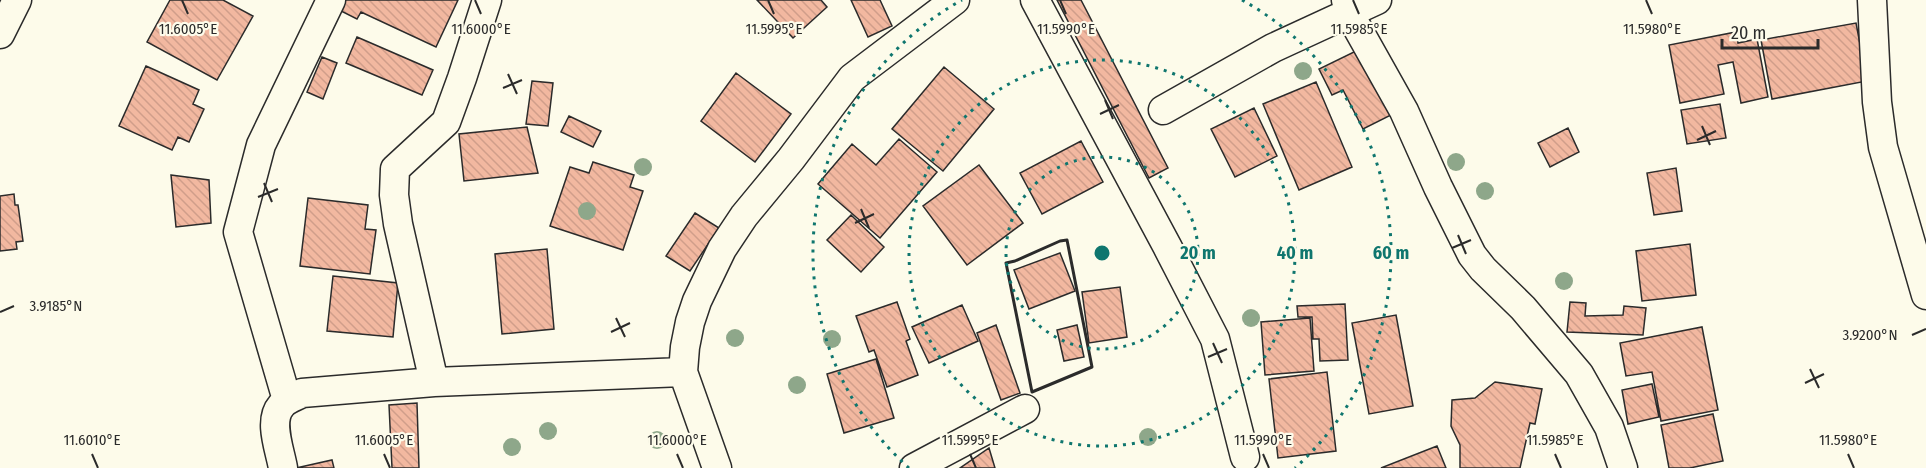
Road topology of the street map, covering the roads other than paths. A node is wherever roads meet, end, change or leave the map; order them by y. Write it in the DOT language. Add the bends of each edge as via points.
graph roads {
  1 [pos="17,0"];
  2 [pos="331,0"];
  3 [pos="487,0"];
  4 [pos="955,0"];
  5 [pos="1035,0"];
  6 [pos="1377,0"];
  7 [pos="1872,0"];
  8 [pos="1348,7"];
  9 [pos="0,34"];
  10 [pos="1163,110"];
  11 [pos="1926,295"];
  12 [pos="683,372"];
  13 [pos="434,382"];
  14 [pos="287,400"];
  15 [pos="1025,409"];
  16 [pos="1245,457"];
  17 [pos="283,468"];
  18 [pos="717,468"];
  19 [pos="914,468"];
  20 [pos="1623,468"];
  1 -- 9 [label="street"];
  2 -- 14 [label="street" via="261,145 238,232"];
  3 -- 13 [label="street" via="446,122 395,169 398,224"];
  4 -- 12 [label="street" via="852,78 744,216 722,249 697,301"];
  5 -- 16 [label="street" via="1215,339"];
  6 -- 8 [label="street"];
  7 -- 11 [label="street" via="1883,147"];
  8 -- 10 [label="street"];
  8 -- 20 [label="street" via="1404,111 1472,255 1579,374 1610,427"];
  12 -- 13 [label="street"];
  12 -- 18 [label="street"];
  13 -- 14 [label="street" via="302,393"];
  14 -- 17 [label="street" via="279,407 274,423"];
  15 -- 19 [label="street"];
}
